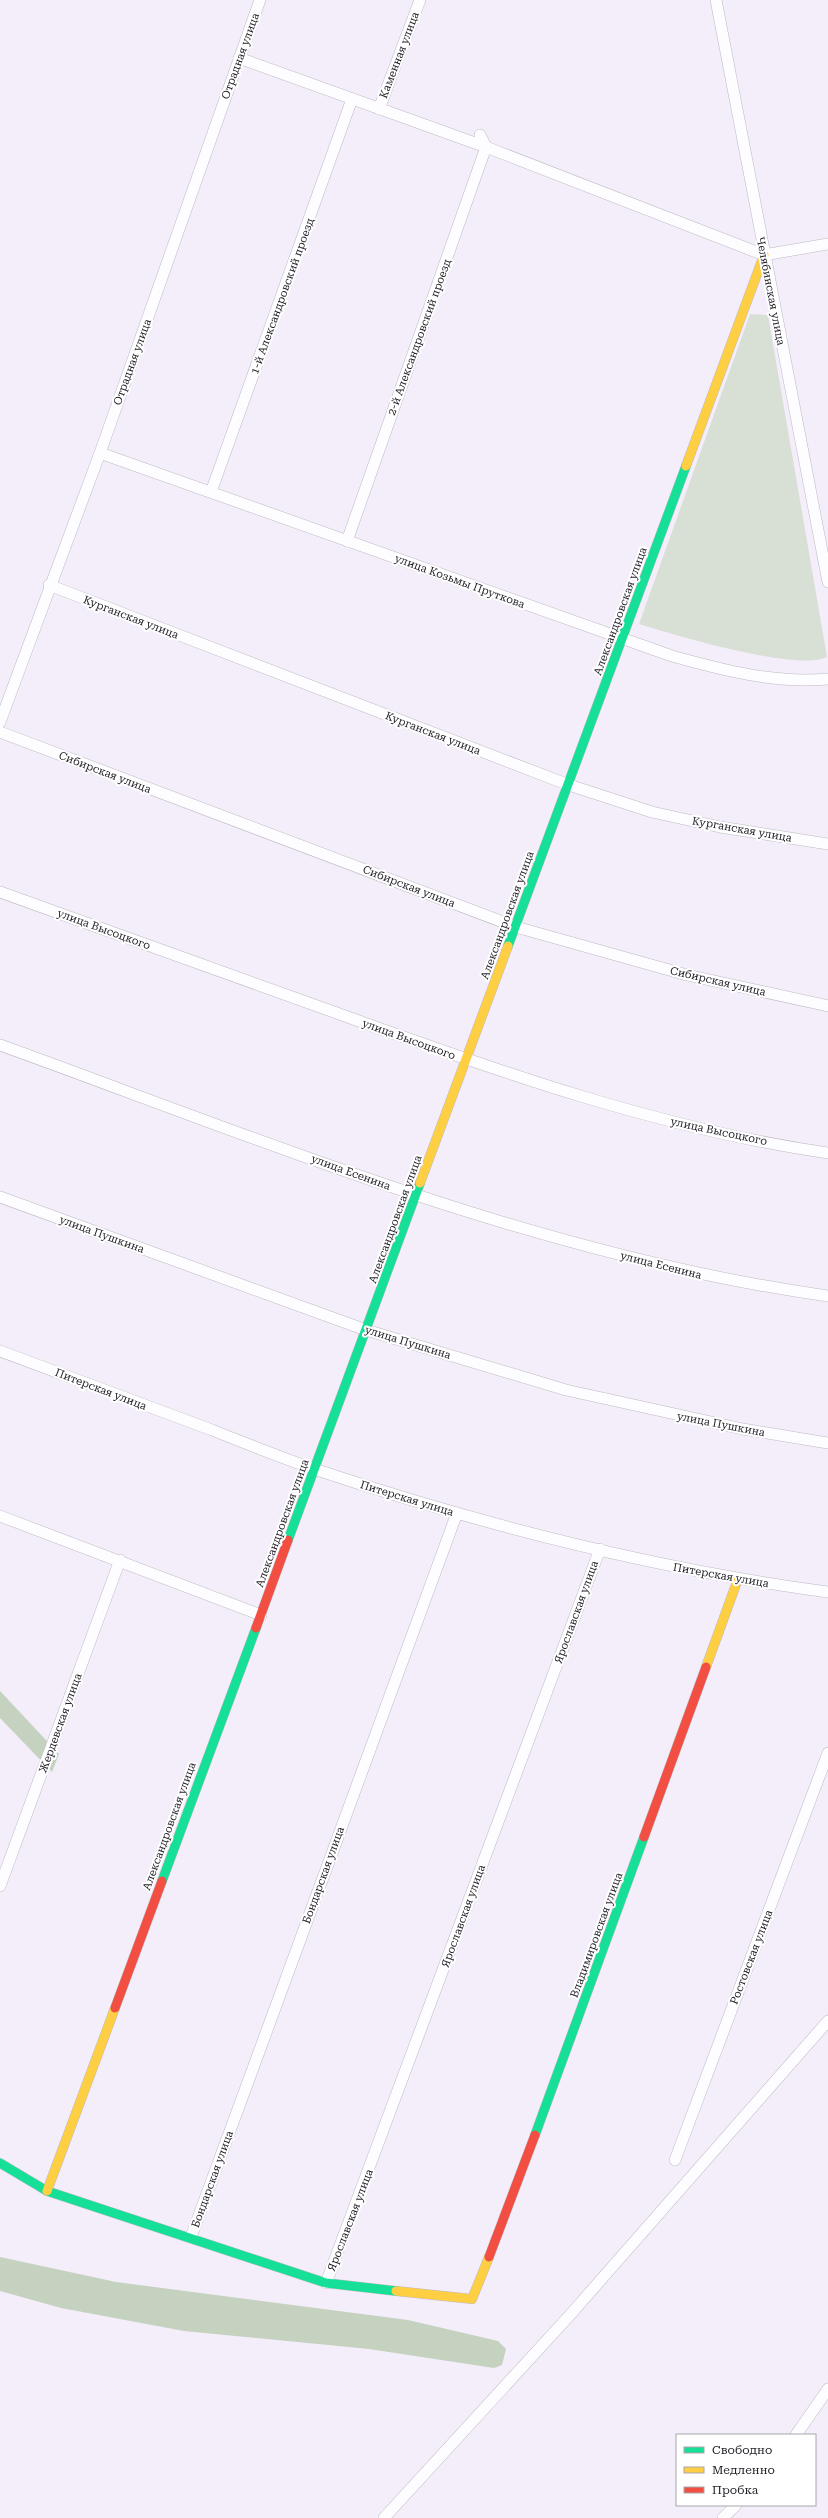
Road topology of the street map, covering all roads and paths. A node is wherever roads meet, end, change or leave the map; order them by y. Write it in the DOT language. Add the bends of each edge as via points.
graph roads {
  1 [pos="260,0"];
  2 [pos="420,0"];
  3 [pos="716,0"];
  4 [pos="239,58"];
  5 [pos="352,100"];
  6 [pos="379,109"];
  7 [pos="480,135"];
  8 [pos="486,147"];
  9 [pos="828,244"];
  10 [pos="764,255"];
  11 [pos="100,453"];
  12 [pos="211,492"];
  13 [pos="347,541"];
  14 [pos="828,582"];
  15 [pos="49,585"];
  16 [pos="623,639"];
  17 [pos="828,679"];
  18 [pos="0,722"];
  19 [pos="0,732"];
  20 [pos="568,785"];
  21 [pos="828,844"];
  22 [pos="0,892"];
  23 [pos="516,927"];
  24 [pos="828,1006"];
  25 [pos="0,1045"];
  26 [pos="466,1060"];
  27 [pos="828,1153"];
  28 [pos="416,1196"];
  29 [pos="0,1197"];
  30 [pos="828,1296"];
  31 [pos="366,1330"];
  32 [pos="0,1351"];
  33 [pos="828,1443"];
  34 [pos="315,1469"];
  35 [pos="457,1513"];
  36 [pos="0,1516"];
  37 [pos="600,1549"];
  38 [pos="120,1560"];
  39 [pos="738,1579"];
  40 [pos="828,1592"];
  41 [pos="261,1615"];
  42 [pos="828,1753"];
  43 [pos="0,1886"];
  44 [pos="828,2021"];
  45 [pos="675,2160"];
  46 [pos="0,2163"];
  47 [pos="47,2191"];
  48 [pos="191,2237"];
  49 [pos="326,2283"];
  50 [pos="828,2389"];
  51 [pos="797,2434"];
  52 [pos="735,2506"];
  53 [pos="384,2518"];
  54 [pos="723,2518"];
  1 -- 4 [label="street, Отрадная улица"];
  2 -- 6 [label="street, Каменная улица"];
  3 -- 10 [label="street, Челябинская улица"];
  4 -- 5 [label="street"];
  4 -- 11 [label="street, Отрадная улица"];
  5 -- 6 [label="street"];
  5 -- 12 [label="street, 1-й Александровский проезд"];
  6 -- 8 [label="street"];
  7 -- 8 [label="street"];
  8 -- 10 [label="street"];
  8 -- 13 [label="street, 2-й Александровский проезд"];
  9 -- 10 [label="street"];
  10 -- 14 [label="street, Челябинская улица"];
  10 -- 16 [label="street, Александровская улица"];
  11 -- 12 [label="street, улица Козьмы Пруткова"];
  11 -- 15 [label="street, Отрадная улица"];
  12 -- 13 [label="street, улица Козьмы Пруткова"];
  13 -- 16 [label="street, улица Козьмы Пруткова"];
  15 -- 18 [label="street, Отрадная улица"];
  15 -- 20 [label="street, Курганская улица"];
  16 -- 17 [label="street, улица Козьмы Пруткова" via="731,672 793,679"];
  16 -- 20 [label="street, Александровская улица"];
  19 -- 23 [label="street, Сибирская улица"];
  20 -- 21 [label="street, Курганская улица" via="652,812 705,824"];
  20 -- 23 [label="street, Александровская улица"];
  22 -- 26 [label="street, улица Высоцкого"];
  23 -- 24 [label="street, Сибирская улица" via="687,976"];
  23 -- 26 [label="street, Александровская улица"];
  25 -- 28 [label="street, улица Есенина"];
  26 -- 27 [label="street, улица Высоцкого" via="650,1117"];
  26 -- 28 [label="street, Александровская улица"];
  28 -- 30 [label="street, улица Есенина" via="590,1248 693,1274"];
  28 -- 31 [label="street, Александровская улица"];
  29 -- 31 [label="street, улица Пушкина"];
  31 -- 33 [label="street, улица Пушкина" via="573,1392 743,1429"];
  31 -- 34 [label="street, Александровская улица"];
  32 -- 34 [label="street, Питерская улица"];
  34 -- 35 [label="street, Питерская улица"];
  34 -- 41 [label="street, Александровская улица"];
  35 -- 37 [label="street, Питерская улица"];
  35 -- 48 [label="street, Бондарская улица"];
  36 -- 38 [label="street"];
  37 -- 39 [label="street, Питерская улица"];
  37 -- 49 [label="street, Ярославская улица"];
  38 -- 41 [label="street"];
  38 -- 43 [label="street, Жердевская улица"];
  39 -- 40 [label="street, Питерская улица"];
  39 -- 49 [label="street, Владимировская улица" via="499,2234 472,2299"];
  41 -- 47 [label="street, Александровская улица"];
  42 -- 45 [label="street, Ростовская улица"];
  44 -- 53 [label="street" via="570,2315"];
  46 -- 47 [label="street"];
  47 -- 48 [label="street"];
  48 -- 49 [label="street"];
  50 -- 51 [label="street"];
  52 -- 54 [label="street"];
}
